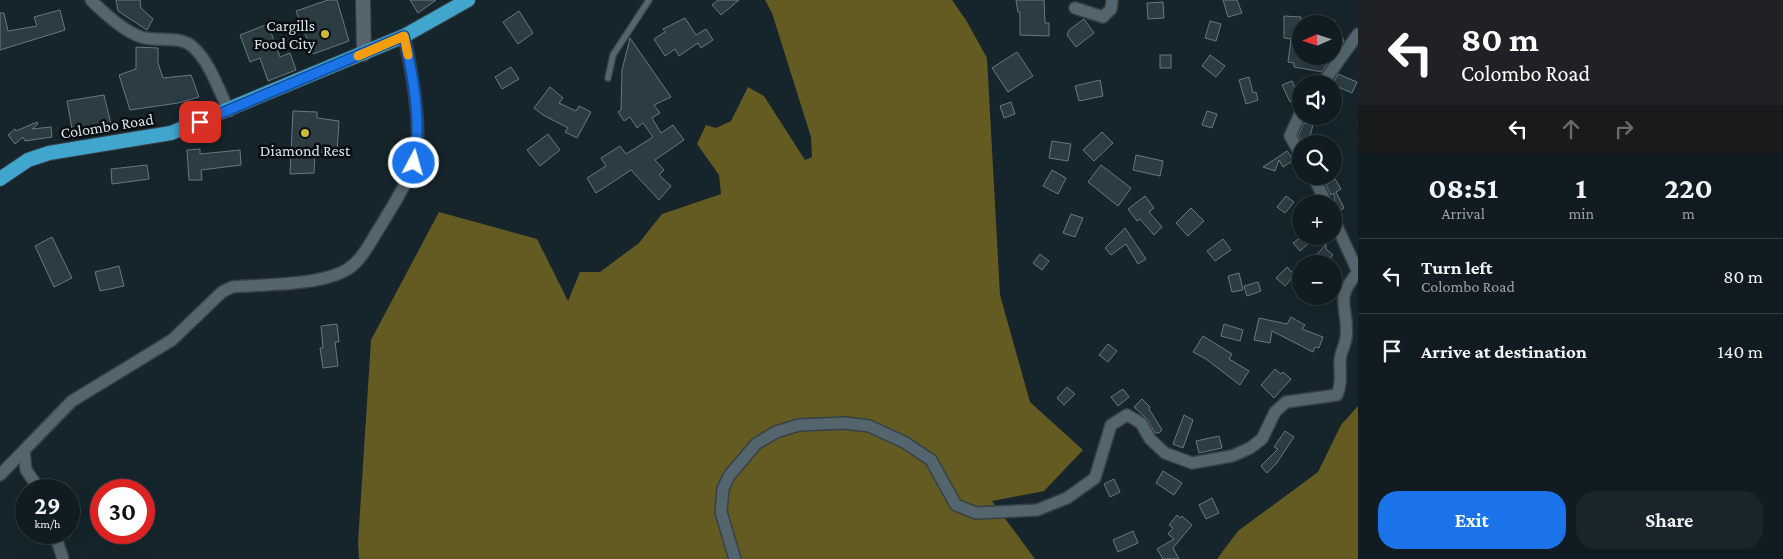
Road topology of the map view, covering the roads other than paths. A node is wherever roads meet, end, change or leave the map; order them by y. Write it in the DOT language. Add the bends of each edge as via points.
graph roads {
  1 [pos="91,0"];
  2 [pos="362,0"];
  3 [pos="468,0"];
  4 [pos="650,0"];
  5 [pos="1112,0"];
  6 [pos="1075,8"];
  7 [pos="1358,34"];
  8 [pos="404,36"];
  9 [pos="364,54"];
  10 [pos="1328,75"];
  11 [pos="608,78"];
  12 [pos="229,111"];
  13 [pos="1294,125"];
  14 [pos="1292,139"];
  15 [pos="0,179"];
  16 [pos="1342,237"];
  17 [pos="1358,272"];
  18 [pos="24,451"];
  19 [pos="0,475"];
  20 [pos="32,479"];
  21 [pos="58,544"];
  22 [pos="63,559"];
  23 [pos="735,559"];
  1 -- 12 [label="street" via="105,14 141,37 192,45 201,55"];
  2 -- 9 [label="street"];
  3 -- 8 [label="highway, Colombo Road"];
  4 -- 11 [label="lane" via="613,55"];
  5 -- 6 [label="street" via="1111,9 1103,18"];
  7 -- 10 [label="street"];
  8 -- 9 [label="highway, Colombo Road"];
  8 -- 18 [label="street" via="413,75 417,147 414,163 392,208 360,258 348,269 319,279 232,287 222,292 172,340 72,401"];
  9 -- 12 [label="highway, Colombo Road"];
  12 -- 15 [label="highway, Colombo Road" via="170,133 28,160"];
  13 -- 14 [label="street"];
  16 -- 17 [label="street"];
  17 -- 23 [label="street" via="1347,285 1342,299 1346,337 1340,359 1342,384 1337,395 1286,402 1275,412 1262,439 1250,448 1232,456 1192,463 1165,453 1150,439 1141,423 1126,415 1112,425 1095,478 1067,498 1037,510 976,513 956,505 931,460 904,442 869,426 845,423 799,425 776,432 756,444 723,488 721,512"];
  18 -- 19 [label="street"];
  18 -- 20 [label="street" via="26,470"];
  21 -- 22 [label="street"];
}
